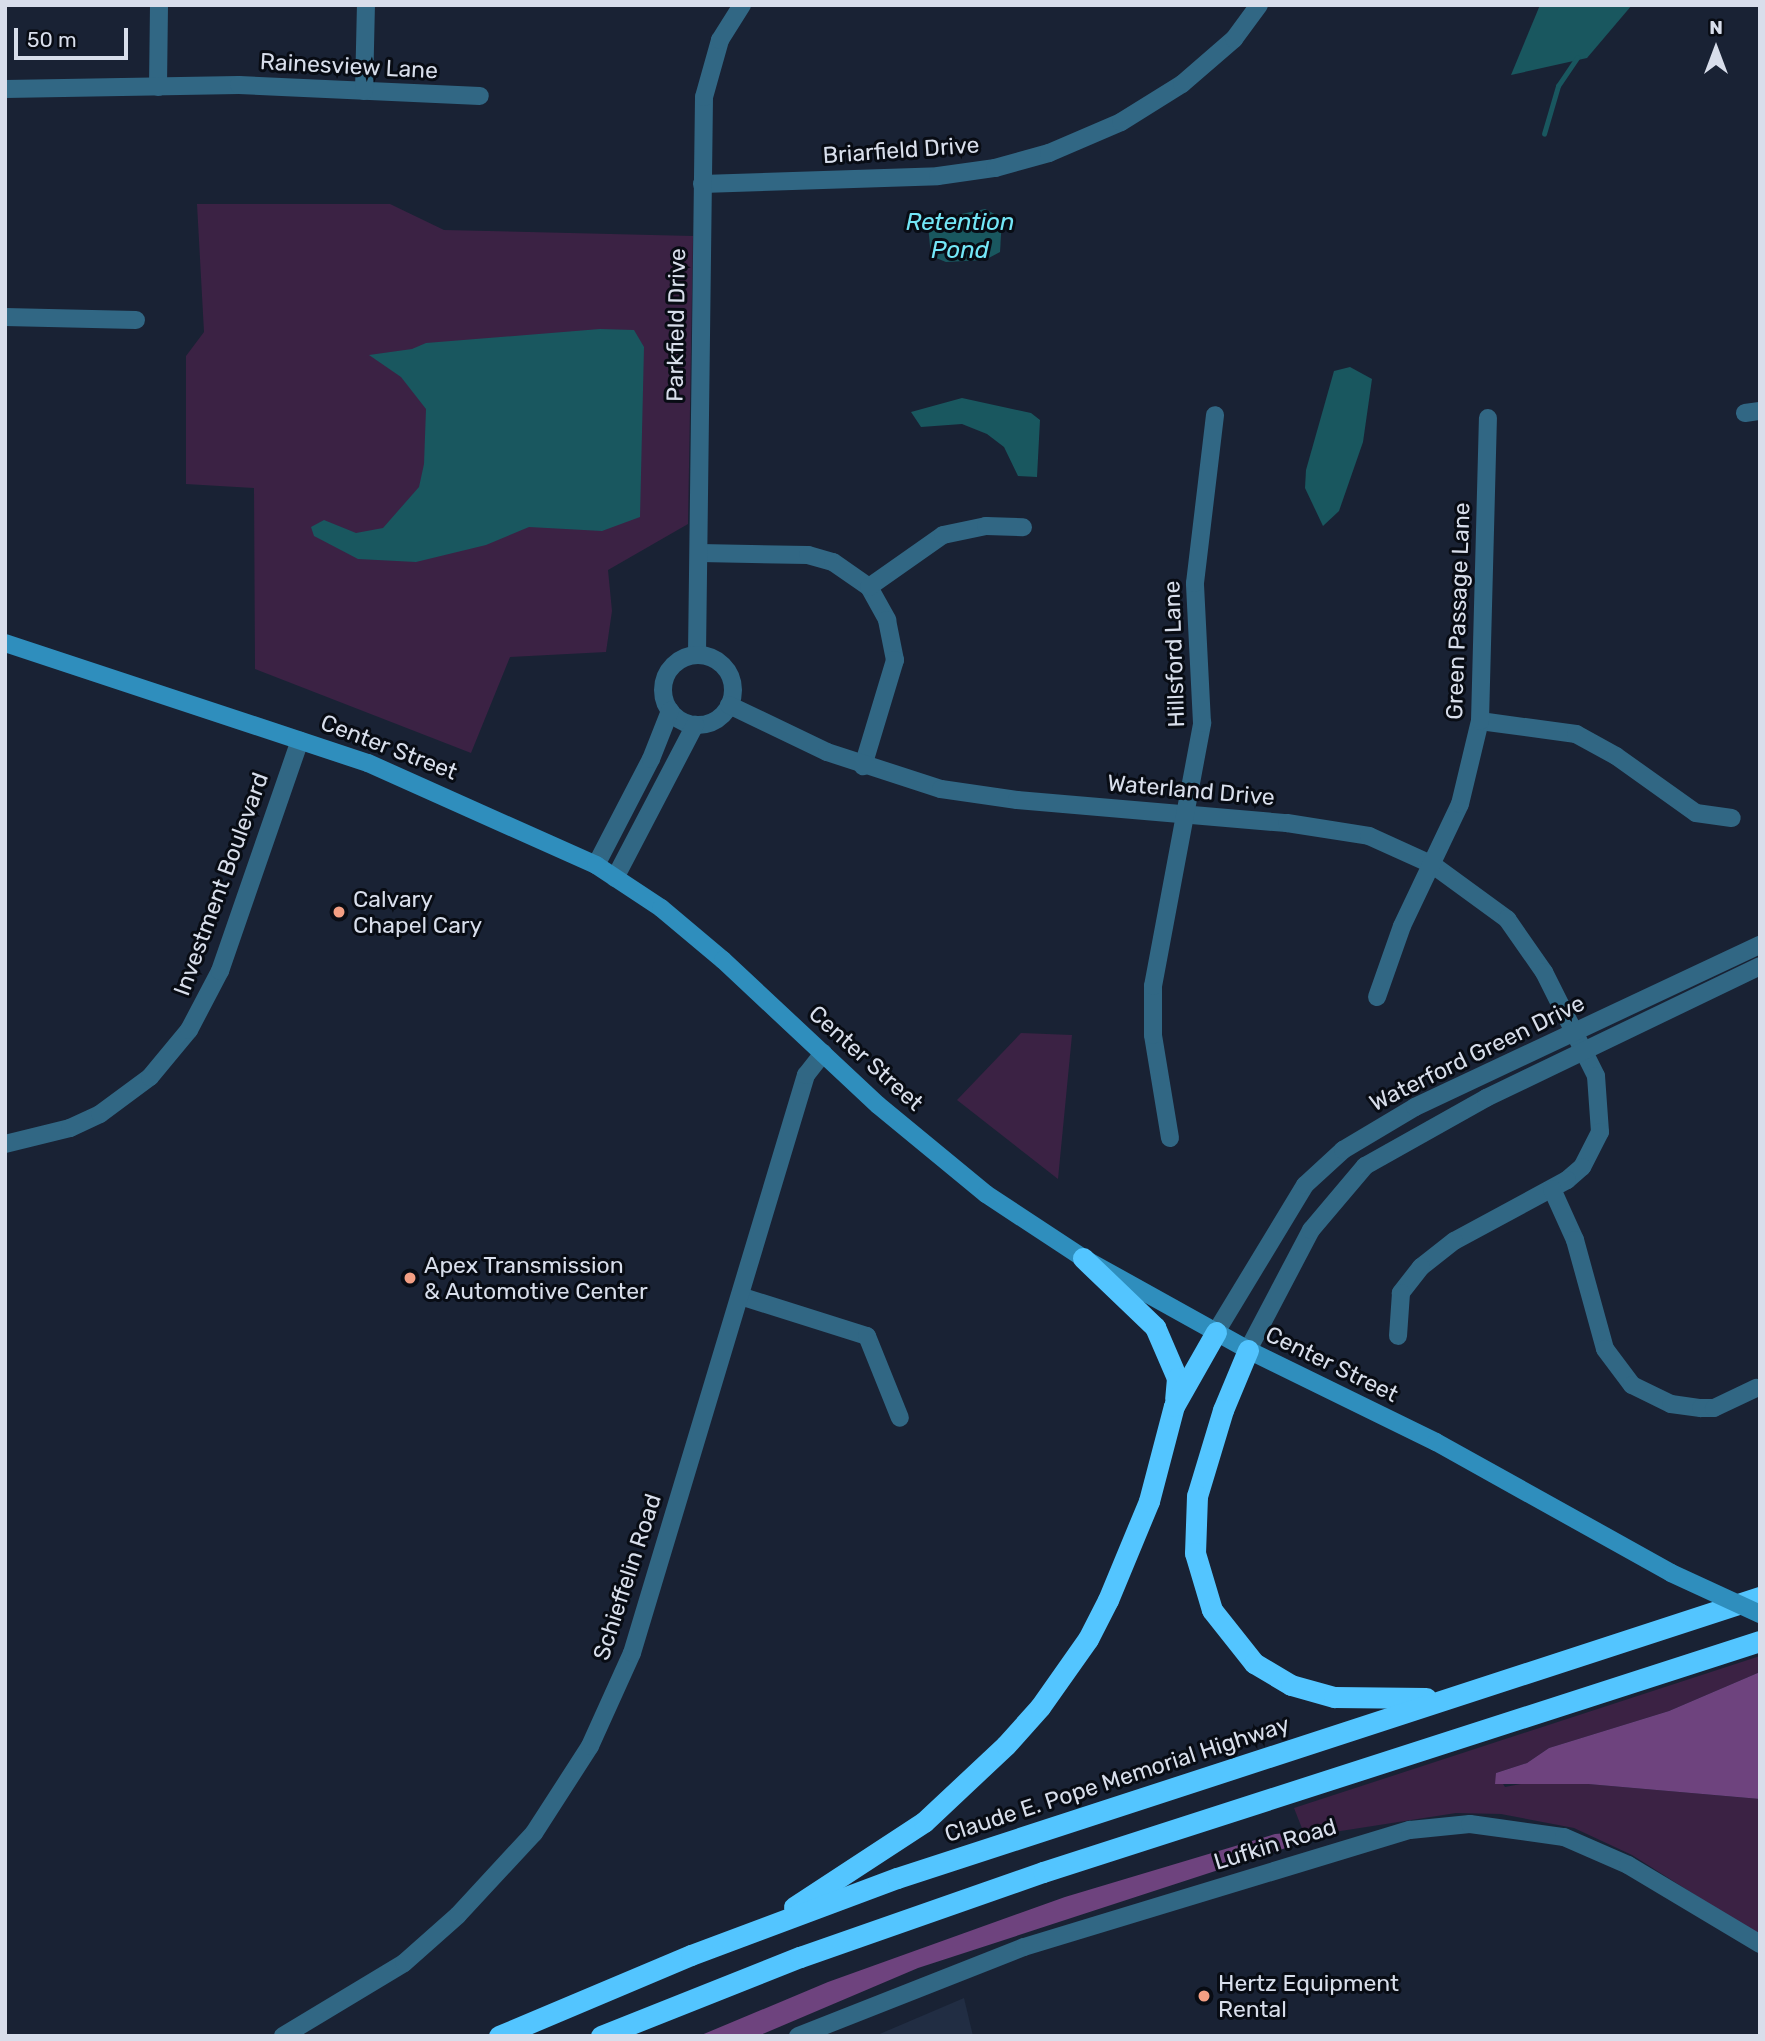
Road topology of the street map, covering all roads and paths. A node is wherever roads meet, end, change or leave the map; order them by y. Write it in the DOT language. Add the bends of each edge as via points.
graph roads {
  1 [pos="159,5"];
  2 [pos="366,5"];
  3 [pos="742,5"];
  4 [pos="1259,5"];
  5 [pos="158,87"];
  6 [pos="5,89"];
  7 [pos="364,92"];
  8 [pos="480,96"];
  9 [pos="702,184"];
  10 [pos="5,317"];
  11 [pos="136,320"];
  12 [pos="1215,415"];
  13 [pos="1488,418"];
  14 [pos="1023,527"];
  15 [pos="700,553"];
  16 [pos="869,587"];
  17 [pos="5,643"];
  18 [pos="697,654"];
  19 [pos="729,705"];
  20 [pos="670,711"];
  21 [pos="1480,721"];
  22 [pos="695,725"];
  23 [pos="300,740"];
  24 [pos="863,766"];
  25 [pos="1185,813"];
  26 [pos="1732,818"];
  27 [pos="596,865"];
  28 [pos="1433,865"];
  29 [pos="615,878"];
  30 [pos="1760,945"];
  31 [pos="1760,966"];
  32 [pos="1377,998"];
  33 [pos="1575,1033"];
  34 [pos="1584,1051"];
  35 [pos="823,1053"];
  36 [pos="1170,1138"];
  37 [pos="5,1144"];
  38 [pos="1552,1189"];
  39 [pos="1083,1258"];
  40 [pos="740,1296"];
  41 [pos="1216,1332"];
  42 [pos="1398,1336"];
  43 [pos="1248,1350"];
  44 [pos="1756,1388"];
  45 [pos="1174,1406"];
  46 [pos="900,1418"];
  47 [pos="1760,1597"];
  48 [pos="1760,1614"];
  49 [pos="1760,1641"];
  50 [pos="1448,1698"];
  51 [pos="767,1925"];
  52 [pos="1760,1944"];
  53 [pos="283,2036"];
  54 [pos="499,2036"];
  55 [pos="601,2036"];
  56 [pos="798,2036"];
  1 -- 5 [label="street"];
  2 -- 7 [label="street"];
  3 -- 9 [label="street, Parkfield Drive" via="720,40 708,73"];
  4 -- 9 [label="street, Briarfield Drive" via="1234,39 1182,84 1110,127 1049,153 995,168 938,176"];
  5 -- 6 [label="street, Rainesview Lane"];
  5 -- 7 [label="street, Rainesview Lane" via="268,86"];
  7 -- 8 [label="street, Rainesview Lane"];
  9 -- 15 [label="street, Parkfield Drive"];
  10 -- 11 [label="street"];
  12 -- 25 [label="street, Hillsford Lane" via="1195,583 1202,723"];
  13 -- 21 [label="street, Green Passage Lane"];
  14 -- 16 [label="street" via="986,526 943,535"];
  15 -- 16 [label="street" via="808,555 833,562"];
  15 -- 18 [label="street, Parkfield Drive"];
  16 -- 24 [label="street" via="887,620 895,660"];
  17 -- 23 [label="main road, Center Street"];
  18 -- 19 [label="street" via="709,656 728,672 732,683"];
  18 -- 20 [label="street" via="676,661 664,679"];
  19 -- 22 [label="street" via="715,721"];
  19 -- 24 [label="street, Waterland Drive"];
  20 -- 22 [label="street"];
  20 -- 27 [label="street" via="651,760"];
  21 -- 26 [label="street" via="1576,734 1616,756 1696,813"];
  21 -- 28 [label="street, Green Passage Lane" via="1460,804"];
  22 -- 29 [label="street"];
  23 -- 27 [label="main road, Center Street" via="459,801"];
  23 -- 37 [label="street, Investment Boulevard" via="220,971 189,1030 150,1077 100,1114 70,1128"];
  24 -- 25 [label="street, Waterland Drive" via="904,780 988,797"];
  25 -- 28 [label="street, Waterland Drive" via="1334,828 1369,836"];
  25 -- 36 [label="street, Hillsford Lane" via="1153,986 1155,1049"];
  27 -- 29 [label="main road, Center Street"];
  28 -- 32 [label="street, Green Passage Lane" via="1402,926"];
  28 -- 33 [label="street, Waterland Drive" via="1507,919 1544,972"];
  29 -- 35 [label="main road, Center Street" via="723,960"];
  30 -- 33 [label="street, Waterford Green Drive"];
  31 -- 34 [label="street, Waterford Green Drive"];
  33 -- 34 [label="street, Waterland Drive"];
  33 -- 41 [label="street, Waterford Green Drive" via="1415,1107 1343,1150 1305,1185"];
  34 -- 38 [label="street, Waterland Drive" via="1599,1088 1600,1132 1582,1167"];
  34 -- 43 [label="street, Waterford Green Drive" via="1385,1152 1348,1181 1311,1230"];
  35 -- 39 [label="main road, Center Street" via="986,1194"];
  35 -- 40 [label="street, Schieffelin Road" via="806,1075"];
  38 -- 42 [label="street, Waterland Drive" via="1454,1241 1421,1267 1401,1293"];
  38 -- 44 [label="street" via="1575,1240 1605,1349 1632,1385 1671,1404 1701,1408 1714,1408"];
  39 -- 41 [label="main road, Center Street"];
  39 -- 45 [label="highway" via="1155,1327 1177,1378"];
  40 -- 46 [label="street" via="867,1336"];
  40 -- 53 [label="street, Schieffelin Road" via="632,1653 590,1746 534,1833 458,1915 404,1963"];
  41 -- 43 [label="main road, Center Street"];
  41 -- 45 [label="highway"];
  43 -- 48 [label="main road, Center Street, bridge" via="1436,1442 1671,1573"];
  43 -- 50 [label="highway" via="1223,1410 1197,1496 1195,1553 1212,1610 1254,1663 1292,1685 1334,1697"];
  45 -- 51 [label="highway" via="1149,1501 1127,1559 1088,1639 1040,1707 924,1822"];
  47 -- 50 [label="highway, Claude E. Pope Memorial Highway"];
  49 -- 55 [label="highway" via="1043,1872 800,1957"];
  50 -- 51 [label="highway, Claude E. Pope Memorial Highway"];
  51 -- 54 [label="highway, Claude E. Pope Memorial Highway"];
  52 -- 56 [label="street, Lufkin Road" via="1628,1866 1564,1837 1521,1828 1443,1826 1410,1830 1328,1853 1024,1947"];
}
